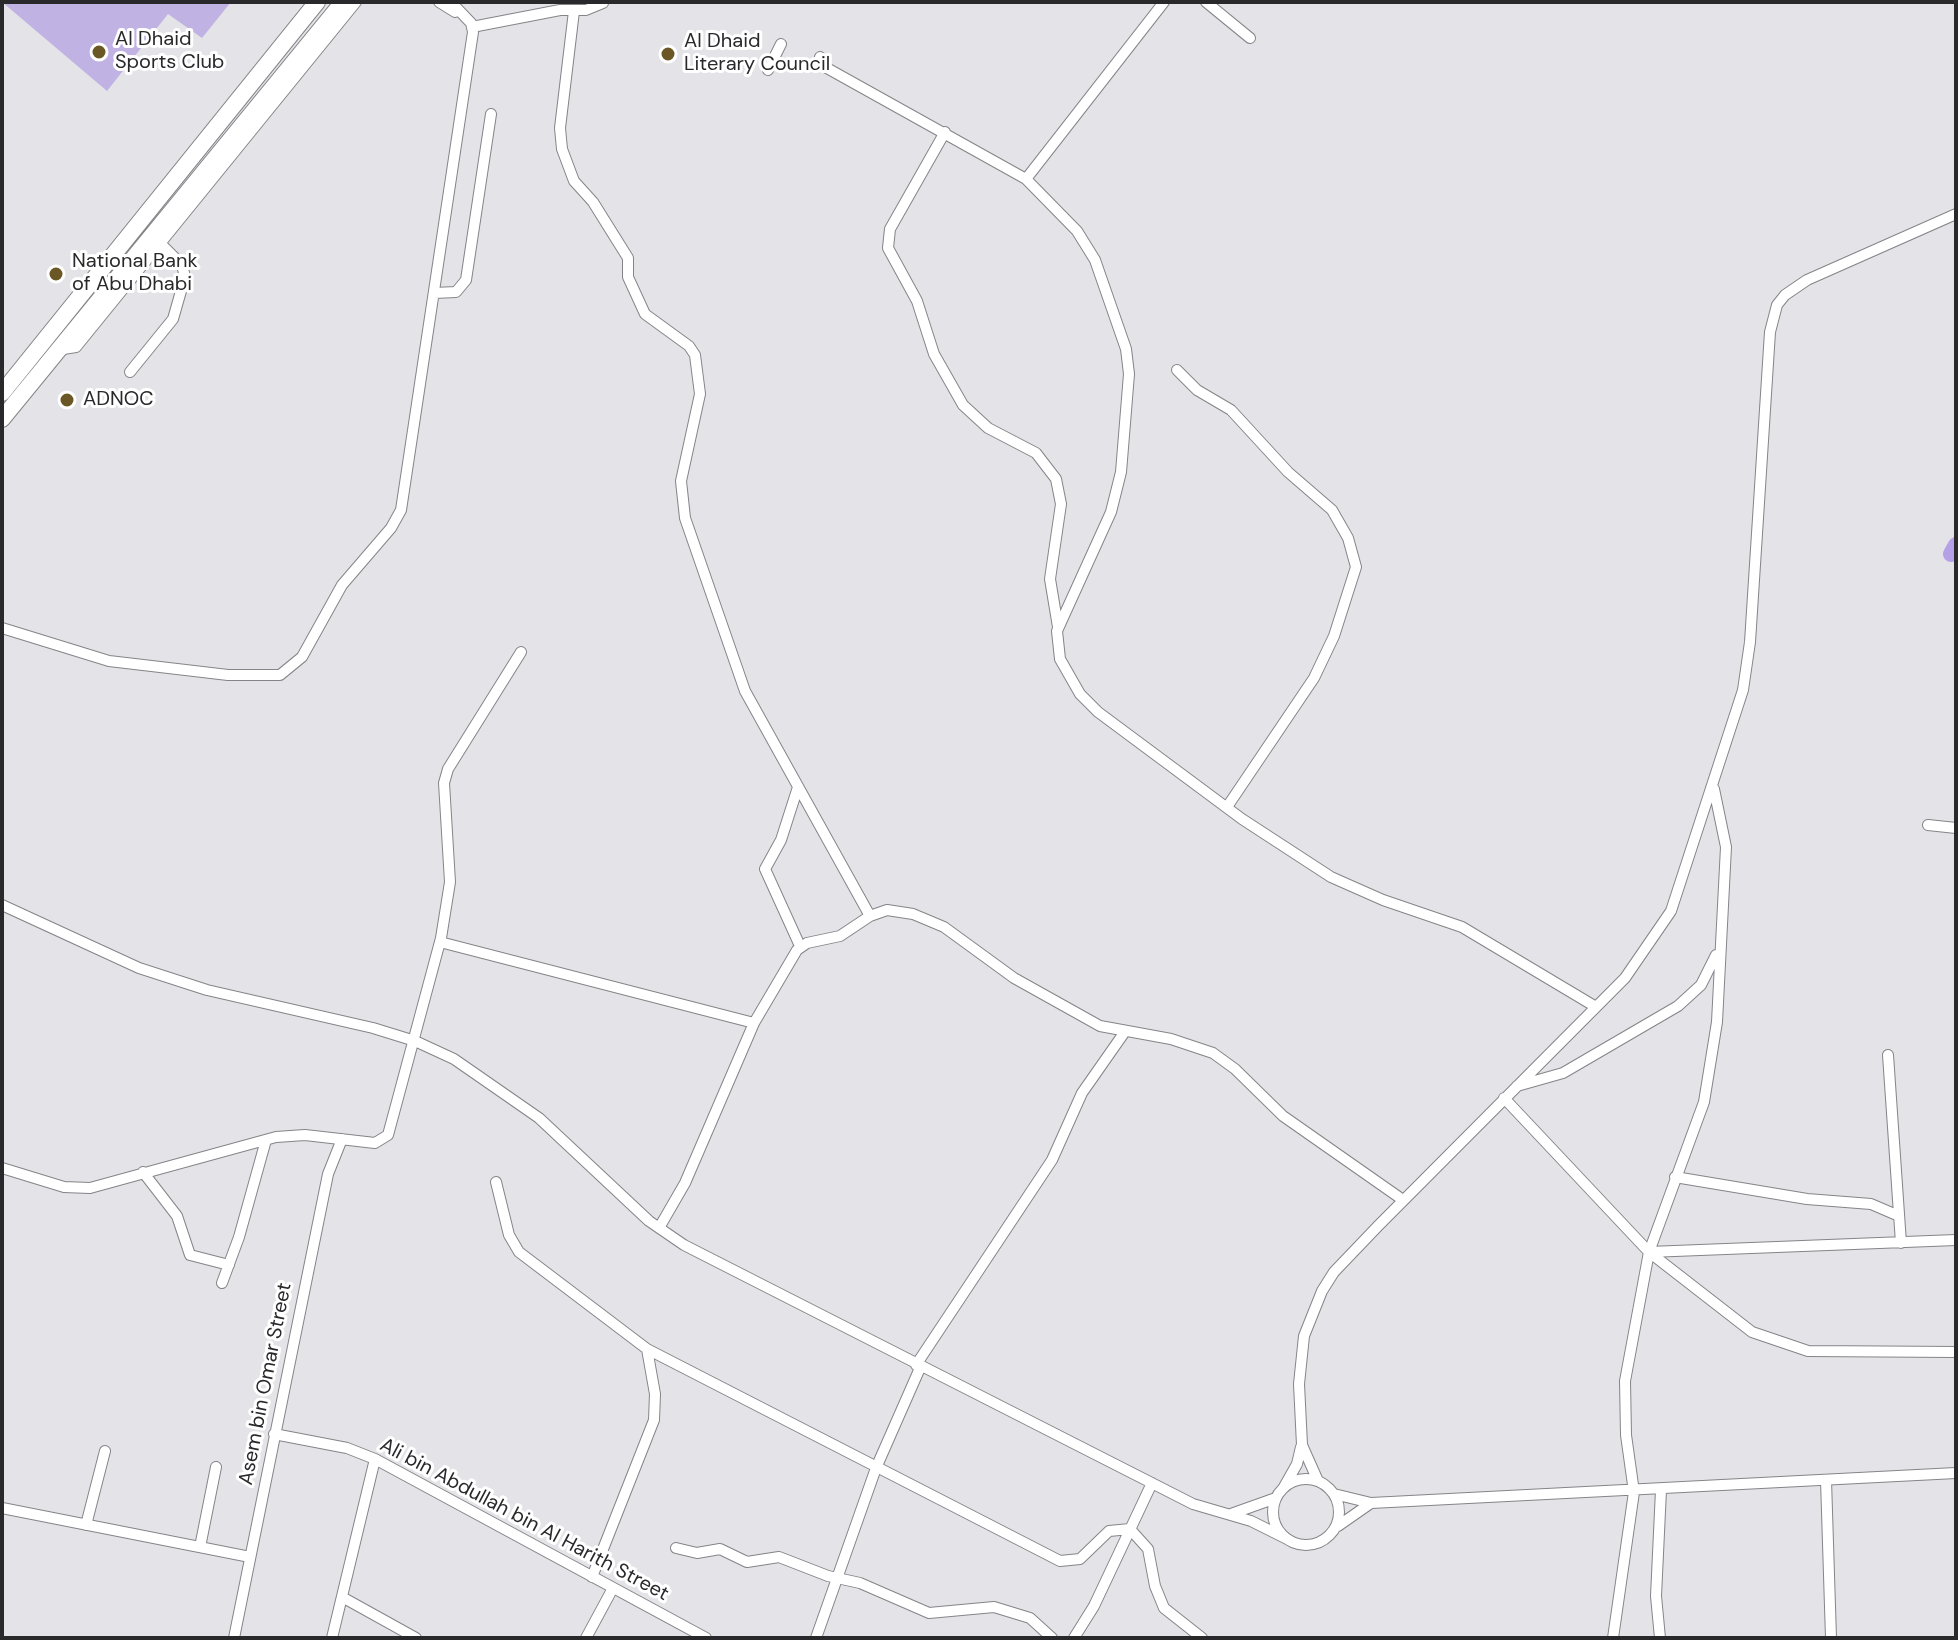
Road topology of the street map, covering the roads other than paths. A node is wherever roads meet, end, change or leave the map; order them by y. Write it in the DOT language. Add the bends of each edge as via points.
graph roads {
  1 [pos="317,2"];
  2 [pos="343,2"];
  3 [pos="356,2"];
  4 [pos="439,2"];
  5 [pos="451,2"];
  6 [pos="601,2"];
  7 [pos="1164,2"];
  8 [pos="1206,2"];
  9 [pos="573,7"];
  10 [pos="461,14"];
  11 [pos="472,27"];
  12 [pos="1250,38"];
  13 [pos="781,44"];
  14 [pos="820,57"];
  15 [pos="768,70"];
  16 [pos="491,114"];
  17 [pos="945,132"];
  18 [pos="1026,179"];
  19 [pos="1956,214"];
  20 [pos="160,243"];
  21 [pos="434,293"];
  22 [pos="57,350"];
  23 [pos="1177,370"];
  24 [pos="130,372"];
  25 [pos="2,393"];
  26 [pos="2,419"];
  27 [pos="1058,627"];
  28 [pos="2,628"];
  29 [pos="521,652"];
  30 [pos="798,787"];
  31 [pos="1714,787"];
  32 [pos="1227,807"];
  33 [pos="1928,825"];
  34 [pos="1956,828"];
  35 [pos="2,905"];
  36 [pos="870,916"];
  37 [pos="440,942"];
  38 [pos="800,946"];
  39 [pos="1719,946"];
  40 [pos="1596,1007"];
  41 [pos="754,1023"];
  42 [pos="1124,1033"];
  43 [pos="415,1041"];
  44 [pos="1888,1055"];
  45 [pos="1517,1086"];
  46 [pos="1504,1098"];
  47 [pos="342,1139"];
  48 [pos="266,1140"];
  49 [pos="2,1168"];
  50 [pos="143,1172"];
  51 [pos="1675,1177"];
  52 [pos="496,1182"];
  53 [pos="1403,1200"];
  54 [pos="1899,1216"];
  55 [pos="659,1228"];
  56 [pos="1956,1240"];
  57 [pos="1901,1243"];
  58 [pos="1649,1252"];
  59 [pos="229,1265"];
  60 [pos="222,1283"];
  61 [pos="647,1349"];
  62 [pos="1956,1352"];
  63 [pos="918,1366"];
  64 [pos="274,1434"];
  65 [pos="1302,1445"];
  66 [pos="105,1451"];
  67 [pos="375,1459"];
  68 [pos="216,1467"];
  69 [pos="876,1468"];
  70 [pos="1956,1473"];
  71 [pos="1826,1480"];
  72 [pos="1318,1481"];
  73 [pos="1152,1483"];
  74 [pos="1661,1490"];
  75 [pos="1634,1492"];
  76 [pos="1279,1494"];
  77 [pos="1334,1494"];
  78 [pos="1371,1503"];
  79 [pos="2,1508"];
  80 [pos="1229,1515"];
  81 [pos="86,1525"];
  82 [pos="1130,1529"];
  83 [pos="1334,1530"];
  84 [pos="1289,1540"];
  85 [pos="200,1547"];
  86 [pos="676,1548"];
  87 [pos="250,1557"];
  88 [pos="592,1577"];
  89 [pos="838,1578"];
  90 [pos="613,1588"];
  91 [pos="342,1597"];
  92 [pos="704,1637"];
  93 [pos="234,1638"];
  94 [pos="332,1638"];
  95 [pos="416,1638"];
  96 [pos="586,1638"];
  97 [pos="816,1638"];
  98 [pos="1052,1638"];
  99 [pos="1074,1638"];
  100 [pos="1202,1638"];
  101 [pos="1613,1638"];
  102 [pos="1660,1638"];
  103 [pos="1831,1638"];
  1 -- 25 [label="highway"];
  2 -- 22 [label="highway"];
  3 -- 20 [label="street"];
  4 -- 10 [label="street"];
  5 -- 10 [label="street"];
  6 -- 9 [label="street"];
  7 -- 18 [label="street"];
  8 -- 12 [label="street"];
  9 -- 11 [label="street"];
  9 -- 30 [label="street" via="560,145 574,181 628,258 628,277 640,306 695,355 700,394 681,481 685,518 745,691"];
  10 -- 11 [label="street"];
  11 -- 21 [label="street"];
  13 -- 15 [label="street"];
  14 -- 17 [label="street" via="825,67"];
  16 -- 21 [label="street" via="466,280 456,292"];
  17 -- 18 [label="street"];
  17 -- 27 [label="street" via="890,229 888,248 917,301 934,354 963,405 988,428 1036,453 1056,479 1061,504 1050,579"];
  18 -- 27 [label="street" via="1089,249 1129,364 1122,467 1111,512"];
  19 -- 31 [label="street" via="1801,283 1775,310 1748,658 1736,721"];
  20 -- 22 [label="street" via="76,347"];
  20 -- 24 [label="street" via="182,265 185,277 173,319"];
  21 -- 28 [label="street" via="401,510 342,585 307,650 288,670 280,675 228,675 109,661"];
  22 -- 26 [label="highway"];
  23 -- 32 [label="street" via="1197,390 1231,410 1332,510 1356,567 1314,678"];
  27 -- 32 [label="street" via="1060,659 1086,700"];
  29 -- 37 [label="street" via="444,783 450,882"];
  30 -- 36 [label="street"];
  30 -- 38 [label="street" via="781,840 765,869"];
  31 -- 39 [label="street" via="1726,847"];
  31 -- 40 [label="street" via="1671,911 1650,946"];
  32 -- 40 [label="street" via="1340,882 1462,927"];
  33 -- 34 [label="street"];
  35 -- 43 [label="street" via="139,968"];
  36 -- 38 [label="street" via="840,936"];
  36 -- 42 [label="street" via="897,910 930,919 1033,990"];
  37 -- 41 [label="street"];
  37 -- 43 [label="street"];
  38 -- 41 [label="street"];
  39 -- 45 [label="street" via="1707,976 1678,1006 1574,1068"];
  39 -- 51 [label="street" via="1710,1074"];
  40 -- 45 [label="street"];
  41 -- 55 [label="street" via="685,1183"];
  42 -- 53 [label="street" via="1171,1039 1213,1053 1283,1116"];
  42 -- 63 [label="street" via="1082,1093 1052,1160"];
  43 -- 47 [label="street" via="388,1135 375,1143"];
  43 -- 55 [label="street" via="454,1059 539,1118"];
  44 -- 54 [label="street"];
  45 -- 46 [label="street"];
  46 -- 53 [label="street"];
  46 -- 58 [label="street"];
  47 -- 48 [label="street" via="295,1135"];
  47 -- 64 [label="street, Asem bin Omar Street" via="328,1174"];
  48 -- 50 [label="street"];
  48 -- 59 [label="street"];
  49 -- 50 [label="street" via="82,1188"];
  50 -- 59 [label="street" via="177,1216 190,1255"];
  51 -- 54 [label="street" via="1871,1204"];
  51 -- 58 [label="street"];
  52 -- 61 [label="street" via="509,1235 519,1252"];
  53 -- 65 [label="street" via="1334,1272 1311,1313 1299,1384"];
  54 -- 57 [label="street"];
  55 -- 63 [label="street"];
  56 -- 57 [label="street"];
  57 -- 58 [label="street"];
  58 -- 62 [label="street" via="1752,1332 1781,1344 1835,1354"];
  58 -- 75 [label="street" via="1625,1381"];
  59 -- 60 [label="street"];
  61 -- 69 [label="street"];
  61 -- 88 [label="street" via="654,1420"];
  63 -- 69 [label="street"];
  63 -- 73 [label="street"];
  64 -- 67 [label="street, Ali bin Abdullah bin Al Harith Street"];
  64 -- 87 [label="street, Asem bin Omar Street"];
  65 -- 72 [label="street"];
  65 -- 76 [label="street"];
  66 -- 81 [label="street"];
  67 -- 88 [label="street, Ali bin Abdullah bin Al Harith Street"];
  67 -- 91 [label="street"];
  68 -- 85 [label="street"];
  69 -- 82 [label="street" via="1065,1562 1080,1559 1109,1531"];
  69 -- 89 [label="street"];
  70 -- 71 [label="street"];
  71 -- 74 [label="street"];
  71 -- 103 [label="street"];
  72 -- 76 [label="street" via="1299,1480"];
  72 -- 77 [label="street"];
  73 -- 80 [label="street"];
  73 -- 82 [label="street"];
  74 -- 75 [label="street"];
  74 -- 102 [label="street" via="1656,1596"];
  75 -- 78 [label="street"];
  75 -- 101 [label="street"];
  76 -- 80 [label="street"];
  76 -- 84 [label="street" via="1274,1522"];
  77 -- 78 [label="street"];
  77 -- 83 [label="street" via="1339,1516"];
  78 -- 83 [label="street"];
  79 -- 81 [label="street"];
  80 -- 84 [label="street"];
  81 -- 85 [label="street"];
  82 -- 99 [label="street"];
  82 -- 100 [label="street" via="1148,1549 1164,1608"];
  83 -- 84 [label="street" via="1318,1543"];
  85 -- 87 [label="street"];
  86 -- 89 [label="street" via="697,1553 720,1549 747,1562 776,1556"];
  87 -- 93 [label="street, Asem bin Omar Street"];
  88 -- 90 [label="street, Ali bin Abdullah bin Al Harith Street"];
  89 -- 97 [label="street"];
  89 -- 98 [label="street" via="929,1613 994,1607 1030,1618"];
  90 -- 92 [label="street, Ali bin Abdullah bin Al Harith Street"];
  90 -- 96 [label="street"];
  91 -- 94 [label="street"];
  91 -- 95 [label="street"];
}
